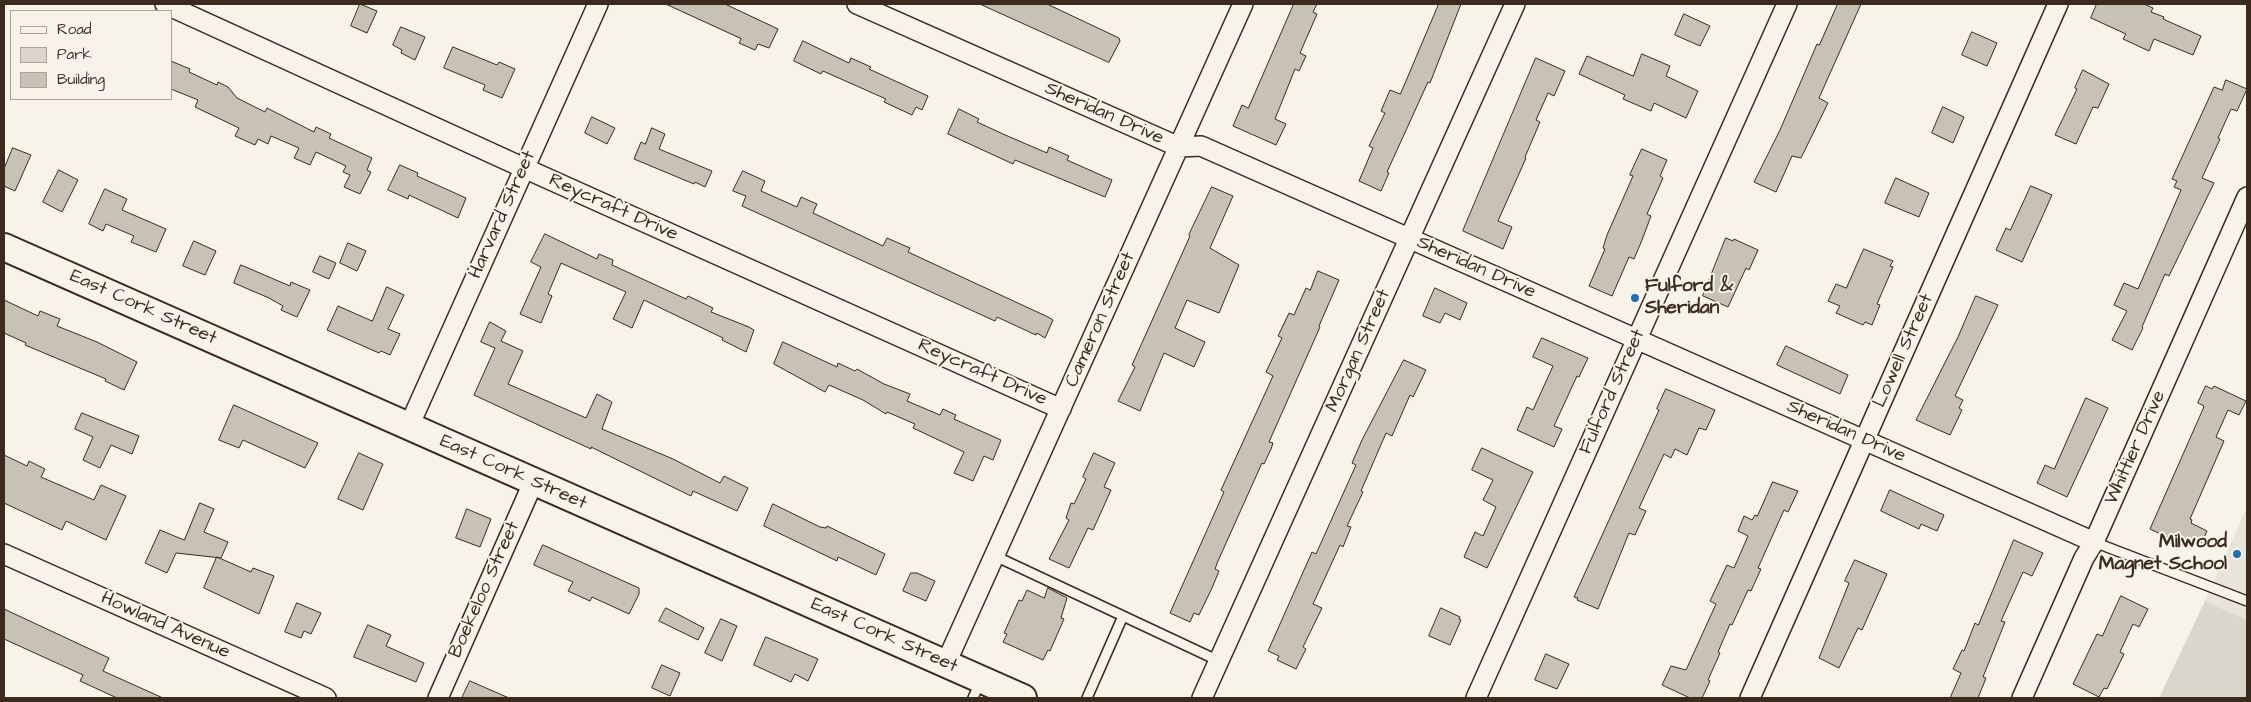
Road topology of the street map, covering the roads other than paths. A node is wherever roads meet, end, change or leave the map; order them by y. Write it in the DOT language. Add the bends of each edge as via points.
graph roads {
  1 [pos="165,4"];
  2 [pos="598,4"];
  3 [pos="857,4"];
  4 [pos="1244,4"];
  5 [pos="1515,4"];
  6 [pos="1787,4"];
  7 [pos="2058,4"];
  8 [pos="1179,147"];
  9 [pos="524,168"];
  10 [pos="2247,197"];
  11 [pos="1410,238"];
  12 [pos="4,247"];
  13 [pos="1636,338"];
  14 [pos="1061,408"];
  15 [pos="409,426"];
  16 [pos="1865,440"];
  17 [pos="534,482"];
  18 [pos="2094,542"];
  19 [pos="4,554"];
  20 [pos="995,556"];
  21 [pos="2247,601"];
  22 [pos="1123,616"];
  23 [pos="1218,661"];
  24 [pos="946,663"];
  25 [pos="977,689"];
  26 [pos="1015,697"];
  27 [pos="326,698"];
  28 [pos="438,698"];
  29 [pos="1087,698"];
  30 [pos="1202,698"];
  31 [pos="1476,698"];
  32 [pos="1750,698"];
  33 [pos="2022,698"];
  1 -- 9 [label="street, Reycraft Drive"];
  2 -- 9 [label="street, Harvard Street"];
  3 -- 8 [label="street, Sheridan Drive"];
  4 -- 8 [label="street, Cameron Street"];
  5 -- 11 [label="street, Morgan Street"];
  6 -- 13 [label="street, Fulford Street"];
  7 -- 16 [label="street, Lowell Street"];
  8 -- 11 [label="street, Sheridan Drive" via="1201,146"];
  8 -- 14 [label="street, Cameron Street"];
  9 -- 14 [label="street, Reycraft Drive"];
  9 -- 15 [label="street, Harvard Street"];
  10 -- 18 [label="street, Whittier Drive"];
  11 -- 13 [label="street, Sheridan Drive"];
  11 -- 23 [label="street, Morgan Street"];
  12 -- 15 [label="street, East Cork Street"];
  13 -- 16 [label="street, Sheridan Drive"];
  13 -- 31 [label="street, Fulford Street"];
  14 -- 20 [label="street, Cameron Street"];
  15 -- 17 [label="street, East Cork Street"];
  16 -- 18 [label="street, Sheridan Drive"];
  16 -- 32 [label="street, Lowell Street"];
  17 -- 24 [label="street, East Cork Street"];
  17 -- 28 [label="street, Boekeloo Street"];
  18 -- 21 [label="lane"];
  18 -- 33 [label="street, Whittier Drive"];
  19 -- 27 [label="street, Howland Avenue"];
  20 -- 22 [label="lane"];
  20 -- 24 [label="street, Cameron Street"];
  22 -- 23 [label="lane"];
  22 -- 29 [label="lane"];
  23 -- 30 [label="street, Morgan Street"];
  24 -- 25 [label="street, East Cork Street"];
  25 -- 26 [label="street, East Cork Street"];
}
